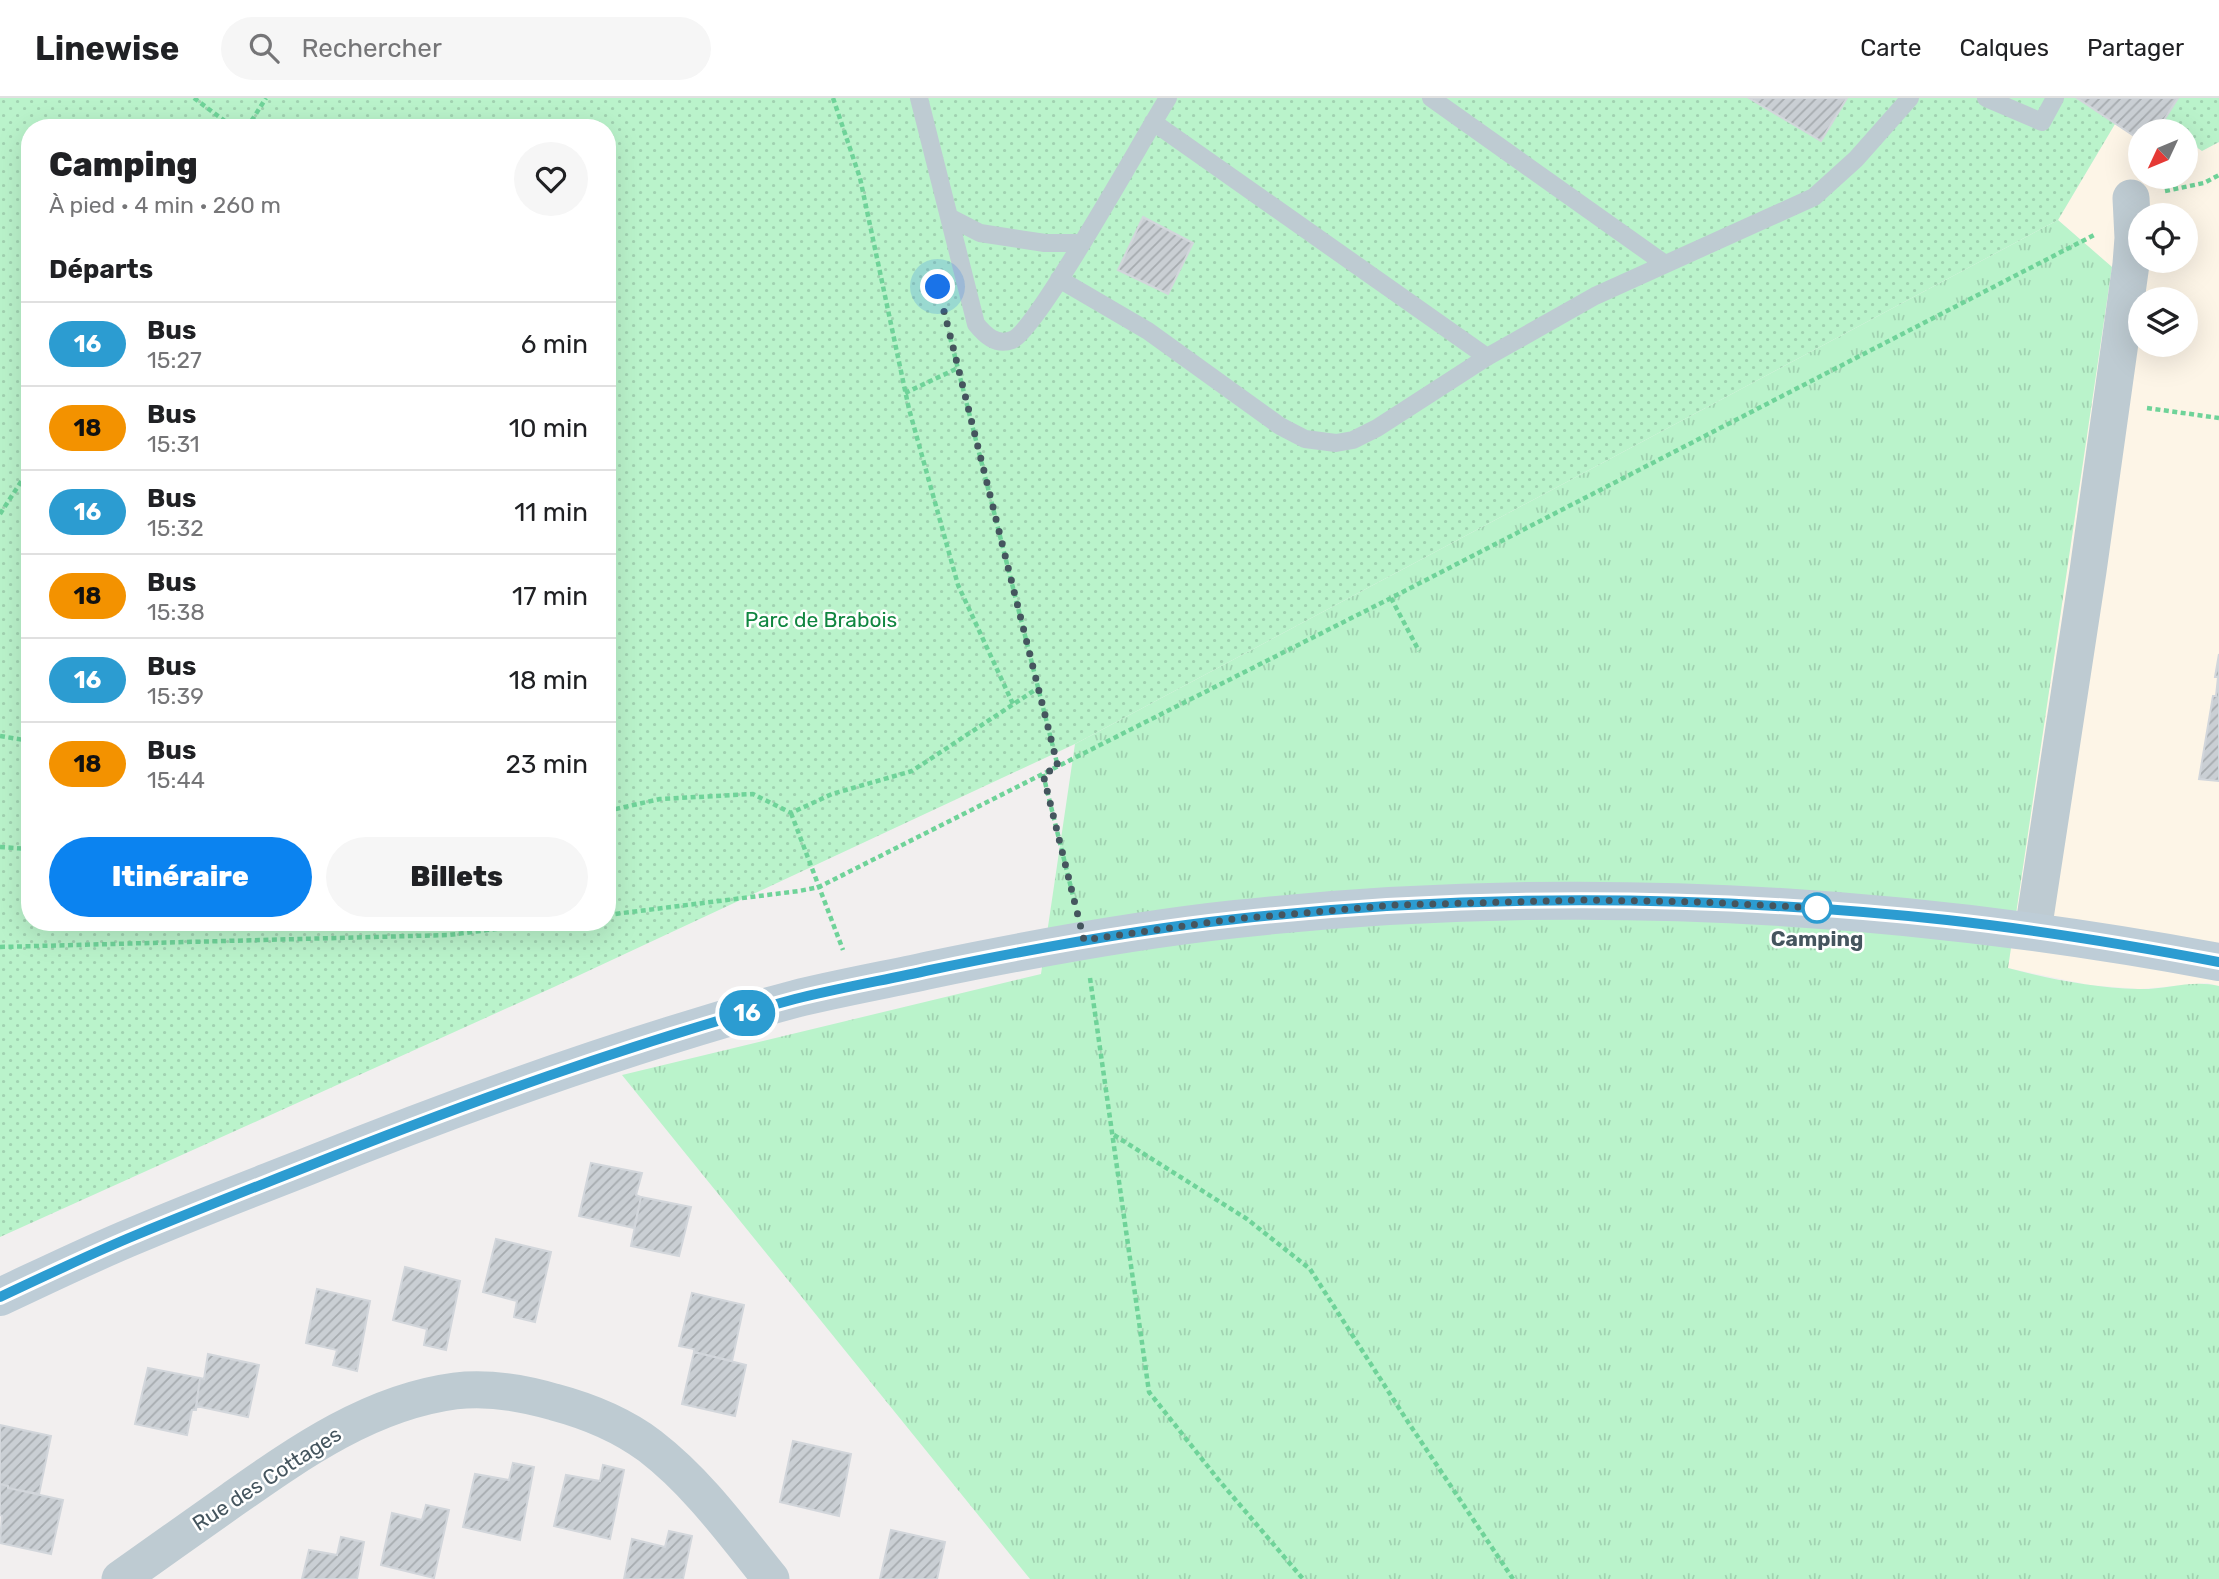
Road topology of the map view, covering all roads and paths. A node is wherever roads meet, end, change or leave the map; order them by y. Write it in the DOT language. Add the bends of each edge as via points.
graph roads {
  1 [pos="194,98"];
  2 [pos="266,98"];
  3 [pos="833,98"];
  4 [pos="919,98"];
  5 [pos="1168,98"];
  6 [pos="1431,98"];
  7 [pos="1910,98"];
  8 [pos="1986,98"];
  9 [pos="2055,98"];
  10 [pos="222,119"];
  11 [pos="253,119"];
  12 [pos="1153,122"];
  13 [pos="2219,175"];
  14 [pos="2204,183"];
  15 [pos="2131,198"];
  16 [pos="948,217"];
  17 [pos="1081,243"];
  18 [pos="1665,264"];
  19 [pos="1059,279"];
  20 [pos="948,327"];
  21 [pos="1487,357"];
  22 [pos="958,368"];
  23 [pos="905,393"];
  24 [pos="2112,403"];
  25 [pos="2219,418"];
  26 [pos="21,482"];
  27 [pos="0,514"];
  28 [pos="1391,598"];
  29 [pos="1419,650"];
  30 [pos="1038,688"];
  31 [pos="1013,705"];
  32 [pos="0,736"];
  33 [pos="21,740"];
  34 [pos="1058,767"];
  35 [pos="1043,774"];
  36 [pos="616,809"];
  37 [pos="791,813"];
  38 [pos="0,847"];
  39 [pos="21,848"];
  40 [pos="819,887"];
  41 [pos="616,914"];
  42 [pos="480,931"];
  43 [pos="2033,931"];
  44 [pos="1084,940"];
  45 [pos="0,947"];
  46 [pos="2219,962"];
  47 [pos="1090,977"];
  48 [pos="857,986"];
  49 [pos="1113,1135"];
  50 [pos="0,1297"];
  51 [pos="120,1579"];
  52 [pos="771,1579"];
  53 [pos="1303,1579"];
  54 [pos="1513,1579"];
  1 -- 10 [label="path"];
  2 -- 11 [label="path"];
  3 -- 23 [label="path" via="860,178"];
  4 -- 16 [label="lane"];
  5 -- 12 [label="lane"];
  6 -- 18 [label="lane"];
  7 -- 18 [label="lane" via="1866,149 1814,197"];
  8 -- 9 [label="lane" via="2042,122"];
  12 -- 17 [label="lane"];
  12 -- 21 [label="lane"];
  13 -- 14 [label="path"];
  15 -- 24 [label="street" via="2131,264"];
  15 -- 28 [label="path" via="2094,235"];
  16 -- 17 [label="lane" via="980,233 1045,243"];
  16 -- 19 [label="lane" via="976,324 988,338 1012,340 1023,333"];
  17 -- 19 [label="lane"];
  18 -- 21 [label="lane" via="1595,296"];
  19 -- 21 [label="lane" via="1149,331 1280,426 1305,439 1353,440"];
  20 -- 22 [label="path"];
  22 -- 23 [label="path"];
  22 -- 30 [label="path"];
  23 -- 31 [label="path" via="958,585"];
  24 -- 25 [label="path"];
  24 -- 43 [label="street"];
  26 -- 27 [label="path"];
  28 -- 29 [label="path"];
  28 -- 34 [label="path"];
  30 -- 31 [label="path"];
  30 -- 34 [label="path"];
  31 -- 37 [label="path" via="912,771 832,794"];
  32 -- 33 [label="path"];
  34 -- 35 [label="path"];
  35 -- 40 [label="path"];
  35 -- 44 [label="path"];
  36 -- 37 [label="path" via="660,799 753,793"];
  37 -- 40 [label="path"];
  38 -- 39 [label="path"];
  40 -- 41 [label="path"];
  40 -- 48 [label="path"];
  42 -- 45 [label="path"];
  43 -- 44 [label="main road" via="1817,908 1583,900 1395,905 1234,919"];
  43 -- 46 [label="main road"];
  44 -- 48 [label="main road"];
  47 -- 49 [label="path"];
  48 -- 50 [label="main road" via="643,1043 437,1114 130,1237"];
  49 -- 53 [label="path" via="1149,1392"];
  49 -- 54 [label="path" via="1247,1219 1310,1269"];
  51 -- 52 [label="street, Rue des Cottages" via="292,1457 351,1424 414,1400 455,1391 493,1390 580,1409 648,1444 707,1499"];
}
